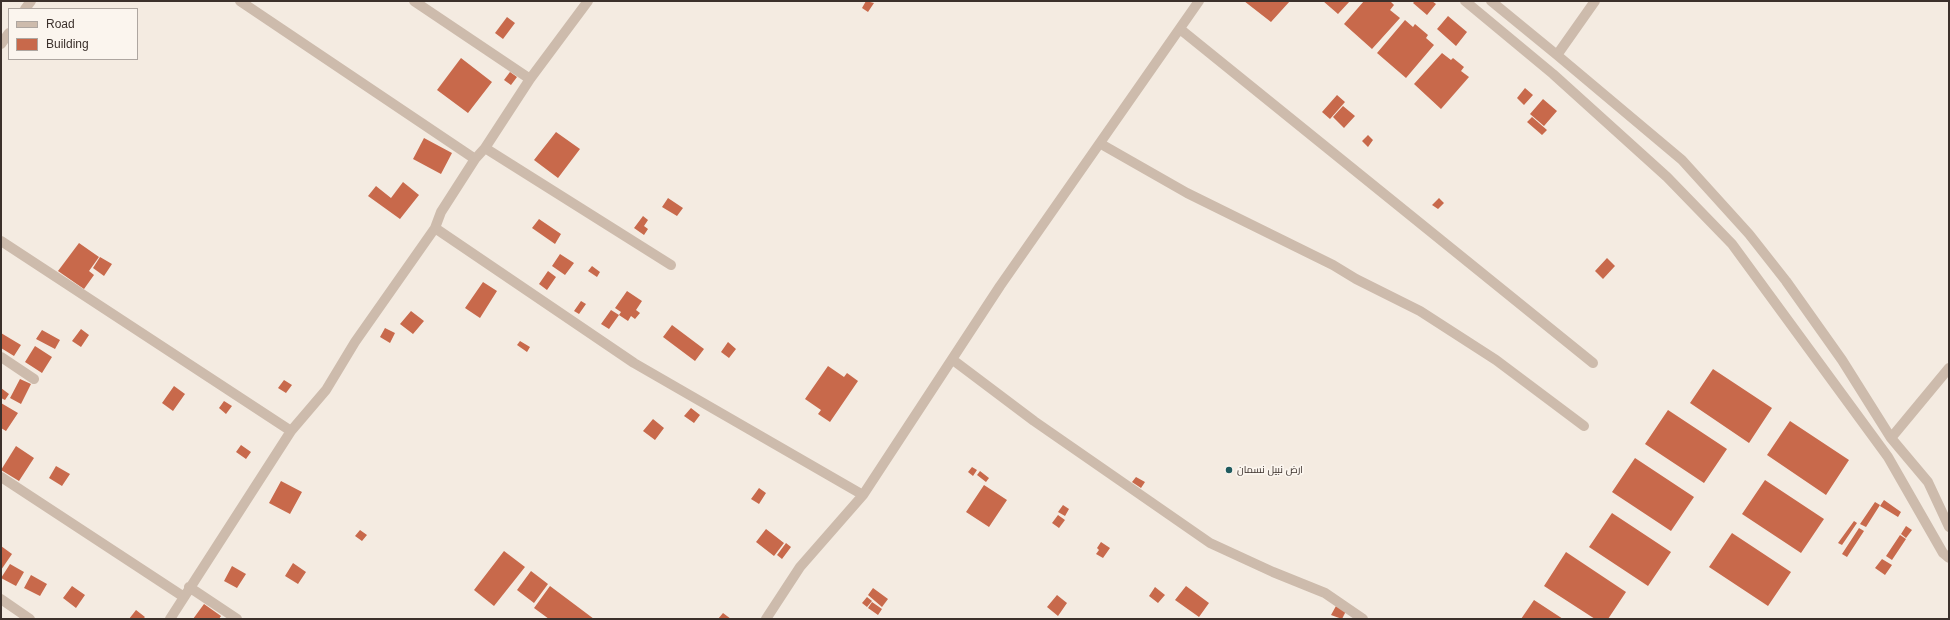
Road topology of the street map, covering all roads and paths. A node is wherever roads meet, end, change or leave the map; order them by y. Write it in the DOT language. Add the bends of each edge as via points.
graph roads {
  1 [pos="240,1"];
  2 [pos="414,1"];
  3 [pos="588,1"];
  4 [pos="1199,1"];
  5 [pos="1465,1"];
  6 [pos="1491,1"];
  7 [pos="1595,1"];
  8 [pos="1180,29"];
  9 [pos="8,34"];
  10 [pos="1,44"];
  11 [pos="1557,55"];
  12 [pos="530,79"];
  13 [pos="1101,144"];
  14 [pos="485,148"];
  15 [pos="475,159"];
  16 [pos="435,228"];
  17 [pos="1,240"];
  18 [pos="671,264"];
  19 [pos="1,357"];
  20 [pos="953,360"];
  21 [pos="1593,363"];
  22 [pos="1949,368"];
  23 [pos="34,379"];
  24 [pos="1584,426"];
  25 [pos="290,431"];
  26 [pos="1891,438"];
  27 [pos="1,477"];
  28 [pos="863,495"];
  29 [pos="1949,527"];
  30 [pos="1949,558"];
  31 [pos="189,587"];
  32 [pos="184,597"];
  33 [pos="1,599"];
  34 [pos="30,619"];
  35 [pos="170,619"];
  36 [pos="237,619"];
  37 [pos="766,619"];
  38 [pos="1363,619"];
  1 -- 15 [label="street"];
  2 -- 12 [label="street"];
  3 -- 12 [label="street"];
  4 -- 8 [label="street"];
  5 -- 30 [label="street" via="1553,74 1667,177 1732,244 1888,457 1943,553"];
  6 -- 11 [label="street"];
  7 -- 11 [label="street"];
  8 -- 13 [label="street"];
  8 -- 21 [label="street"];
  9 -- 10 [label="street"];
  11 -- 26 [label="street" via="1682,160 1749,234 1842,360"];
  12 -- 14 [label="street"];
  13 -- 20 [label="street" via="1000,286"];
  13 -- 24 [label="street" via="1187,193 1333,264 1356,279 1420,311 1496,360"];
  14 -- 15 [label="street"];
  14 -- 18 [label="street"];
  15 -- 16 [label="street" via="440,212"];
  16 -- 25 [label="street" via="355,342 326,390"];
  16 -- 28 [label="street" via="634,363"];
  17 -- 25 [label="street"];
  19 -- 23 [label="street"];
  20 -- 28 [label="street"];
  20 -- 38 [label="street" via="1034,421 1210,543 1325,592"];
  22 -- 26 [label="street"];
  25 -- 31 [label="street"];
  26 -- 29 [label="street" via="1928,482"];
  27 -- 32 [label="street"];
  28 -- 37 [label="street" via="800,567"];
  31 -- 32 [label="street"];
  31 -- 36 [label="street"];
  32 -- 35 [label="street"];
  33 -- 34 [label="street"];
}
